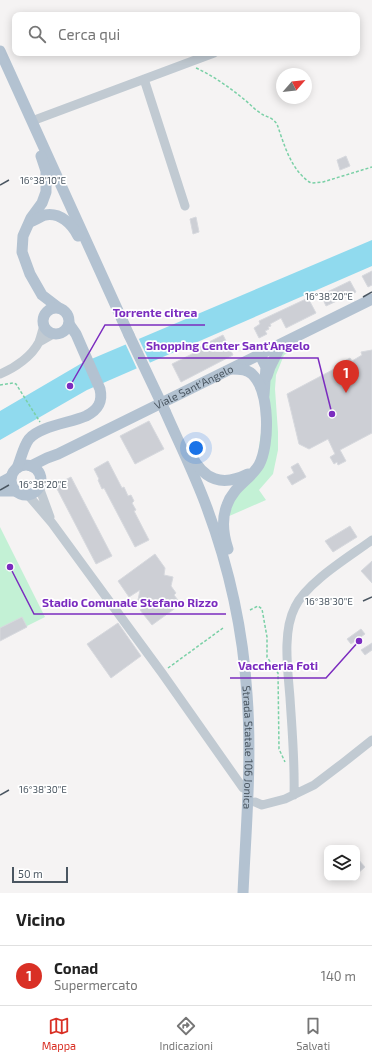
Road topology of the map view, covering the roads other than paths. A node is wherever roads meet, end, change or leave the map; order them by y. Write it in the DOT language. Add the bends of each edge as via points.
graph roads {
  1 [pos="0,51"];
  2 [pos="206,56"];
  3 [pos="144,79"];
  4 [pos="19,92"];
  5 [pos="32,121"];
  6 [pos="185,206"];
  7 [pos="30,222"];
  8 [pos="42,295"];
  9 [pos="112,297"];
  10 [pos="372,299"];
  11 [pos="59,308"];
  12 [pos="45,314"];
  13 [pos="69,324"];
  14 [pos="44,326"];
  15 [pos="56,334"];
  16 [pos="39,342"];
  17 [pos="280,345"];
  18 [pos="80,346"];
  19 [pos="258,356"];
  20 [pos="232,368"];
  21 [pos="0,374"];
  22 [pos="261,384"];
  23 [pos="166,416"];
  24 [pos="26,444"];
  25 [pos="58,454"];
  26 [pos="30,466"];
  27 [pos="14,472"];
  28 [pos="253,473"];
  29 [pos="40,482"];
  30 [pos="0,483"];
  31 [pos="0,491"];
  32 [pos="16,491"];
  33 [pos="28,495"];
  34 [pos="52,524"];
  35 [pos="372,540"];
  36 [pos="233,600"];
  37 [pos="372,740"];
  38 [pos="243,788"];
  39 [pos="294,795"];
  40 [pos="259,804"];
  41 [pos="243,893"];
  1 -- 4 [label="main road, Strada Statale 106 Jonica"];
  2 -- 3 [label="street"];
  3 -- 5 [label="street"];
  3 -- 6 [label="street"];
  4 -- 5 [label="main road, Strada Statale 106 Jonica"];
  4 -- 7 [label="main road" via="21,111 44,164 47,178 44,197"];
  5 -- 9 [label="main road, Strada Statale 106 Jonica"];
  7 -- 8 [label="main road" via="23,236 22,252 30,274"];
  7 -- 9 [label="main road" via="52,215 70,224 101,288"];
  8 -- 11 [label="main road"];
  8 -- 12 [label="main road"];
  9 -- 23 [label="main road, Strada Statale 106 Jonica, bridge"];
  10 -- 17 [label="main road, Viale Sant'Angelo"];
  11 -- 12 [label="main road" via="51,309"];
  11 -- 13 [label="main road" via="66,312"];
  12 -- 14 [label="main road"];
  13 -- 15 [label="main road" via="66,331"];
  13 -- 18 [label="main road"];
  14 -- 15 [label="main road" via="46,330"];
  14 -- 16 [label="street"];
  15 -- 16 [label="street"];
  15 -- 18 [label="main road"];
  16 -- 21 [label="street" via="25,359"];
  17 -- 19 [label="main road, Viale Sant'Angelo"];
  17 -- 22 [label="main road"];
  18 -- 24 [label="main road" via="100,388 100,404 92,413 82,418 36,433"];
  19 -- 20 [label="main road, Viale Sant'Angelo"];
  19 -- 22 [label="main road" via="266,367"];
  20 -- 22 [label="main road" via="248,371"];
  20 -- 25 [label="main road, Viale Sant'Angelo"];
  22 -- 28 [label="main road" via="266,424 265,443 262,456"];
  23 -- 28 [label="main road" via="177,429 197,466 206,475 229,481"];
  23 -- 36 [label="main road, Strada Statale 106 Jonica" via="209,513"];
  24 -- 26 [label="main road"];
  24 -- 27 [label="main road"];
  25 -- 26 [label="main road, Viale Sant'Angelo"];
  25 -- 29 [label="main road, Viale Sant'Angelo" via="57,459 46,468"];
  26 -- 27 [label="main road" via="21,466"];
  26 -- 29 [label="main road" via="38,472"];
  27 -- 30 [label="main road"];
  27 -- 32 [label="main road" via="13,487"];
  28 -- 36 [label="main road" via="230,497 224,517 224,534 232,568"];
  29 -- 33 [label="main road" via="32,494"];
  29 -- 34 [label="street"];
  31 -- 32 [label="main road"];
  32 -- 33 [label="main road"];
  33 -- 34 [label="street"];
  34 -- 38 [label="street"];
  35 -- 39 [label="street" via="312,586 302,596 290,620 288,674 295,771"];
  36 -- 41 [label="main road, Strada Statale 106 Jonica" via="243,656 248,714"];
  37 -- 39 [label="street" via="314,784"];
  39 -- 40 [label="street"];
}
